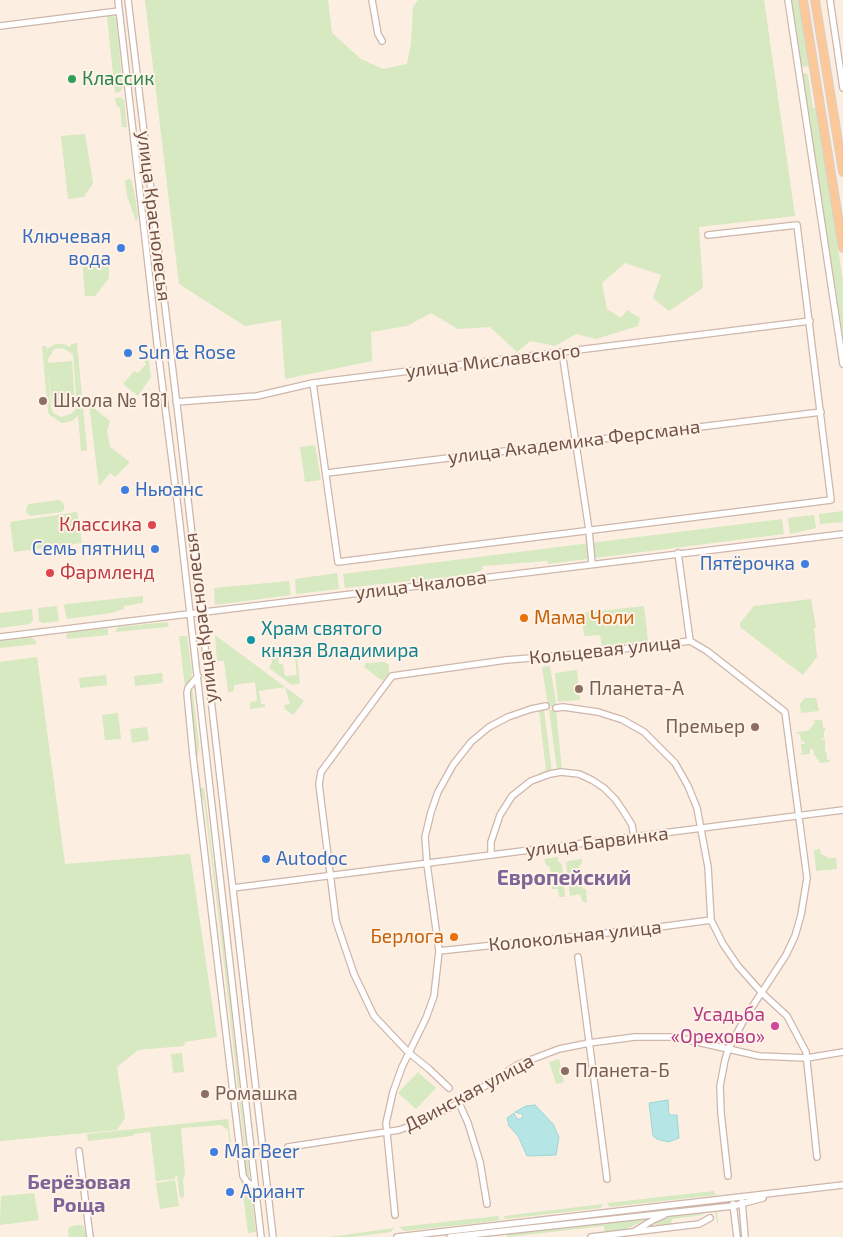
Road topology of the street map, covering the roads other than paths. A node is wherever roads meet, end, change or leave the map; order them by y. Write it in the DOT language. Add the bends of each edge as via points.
graph roads {
  1 [pos="118,0"];
  2 [pos="128,0"];
  3 [pos="372,0"];
  4 [pos="788,0"];
  5 [pos="804,0"];
  6 [pos="815,0"];
  7 [pos="830,0"];
  8 [pos="119,11"];
  9 [pos="0,26"];
  10 [pos="382,41"];
  11 [pos="843,88"];
  12 [pos="843,172"];
  13 [pos="708,235"];
  14 [pos="843,248"];
  15 [pos="810,321"];
  16 [pos="169,342"];
  17 [pos="157,343"];
  18 [pos="562,352"];
  19 [pos="843,364"];
  20 [pos="313,383"];
  21 [pos="176,402"];
  22 [pos="821,412"];
  23 [pos="576,442"];
  24 [pos="327,473"];
  25 [pos="589,530"];
  26 [pos="843,534"];
  27 [pos="678,553"];
  28 [pos="592,564"];
  29 [pos="200,613"];
  30 [pos="190,614"];
  31 [pos="0,637"];
  32 [pos="690,641"];
  33 [pos="198,676"];
  34 [pos="546,706"];
  35 [pos="556,708"];
  36 [pos="843,810"];
  37 [pos="799,815"];
  38 [pos="701,828"];
  39 [pos="634,837"];
  40 [pos="491,855"];
  41 [pos="427,864"];
  42 [pos="331,876"];
  43 [pos="233,888"];
  44 [pos="710,920"];
  45 [pos="439,951"];
  46 [pos="578,958"];
  47 [pos="762,993"];
  48 [pos="589,1043"];
  49 [pos="728,1050"];
  50 [pos="408,1052"];
  51 [pos="843,1052"];
  52 [pos="807,1058"];
  53 [pos="449,1088"];
  54 [pos="458,1103"];
  55 [pos="387,1131"];
  56 [pos="288,1147"];
  57 [pos="79,1151"];
  58 [pos="817,1157"];
  59 [pos="728,1176"];
  60 [pos="606,1179"];
  61 [pos="843,1185"];
  62 [pos="256,1188"];
  63 [pos="742,1201"];
  64 [pos="733,1202"];
  65 [pos="487,1204"];
  66 [pos="672,1212"];
  67 [pos="395,1215"];
  68 [pos="710,1218"];
  69 [pos="653,1220"];
  70 [pos="656,1229"];
  71 [pos="633,1232"];
  72 [pos="736,1236"];
  73 [pos="90,1237"];
  74 [pos="261,1237"];
  75 [pos="273,1237"];
  76 [pos="397,1237"];
  77 [pos="450,1237"];
  78 [pos="591,1237"];
  79 [pos="745,1237"];
  1 -- 8 [label="street, улица Краснолесья"];
  2 -- 16 [label="street, улица Краснолесья"];
  3 -- 10 [label="street"];
  4 -- 19 [label="street"];
  5 -- 14 [label="main road"];
  6 -- 12 [label="main road"];
  7 -- 11 [label="street"];
  8 -- 9 [label="street"];
  8 -- 17 [label="street, улица Краснолесья"];
  13 -- 15 [label="street" via="797,225"];
  15 -- 18 [label="street, улица Миславского"];
  15 -- 22 [label="street"];
  16 -- 17 [label="street"];
  16 -- 21 [label="street, улица Краснолесья"];
  17 -- 30 [label="street, улица Краснолесья"];
  18 -- 20 [label="street, улица Миславского"];
  18 -- 23 [label="street"];
  20 -- 21 [label="street, улица Миславского" via="257,396"];
  20 -- 24 [label="street"];
  21 -- 29 [label="street, улица Краснолесья"];
  22 -- 23 [label="street, улица Академика Ферсмана"];
  22 -- 25 [label="street, улица Чкалова" via="831,500"];
  23 -- 24 [label="street, улица Академика Ферсмана"];
  23 -- 25 [label="street"];
  24 -- 25 [label="street, улица Чкалова" via="338,562"];
  25 -- 28 [label="street"];
  26 -- 27 [label="street, улица Чкалова"];
  27 -- 28 [label="street, улица Чкалова"];
  27 -- 32 [label="street"];
  28 -- 29 [label="street, улица Чкалова"];
  29 -- 30 [label="street, улица Чкалова"];
  29 -- 43 [label="street, улица Краснолесья"];
  30 -- 31 [label="street, улица Чкалова"];
  30 -- 33 [label="street, улица Краснолесья"];
  32 -- 37 [label="street, Кольцевая улица" via="785,712"];
  32 -- 42 [label="street, Кольцевая улица" via="506,660 392,676 321,772 319,784"];
  33 -- 62 [label="street, улица Краснолесья"];
  33 -- 62 [label="street, улица Краснолесья" via="187,694 195,771 242,1176"];
  34 -- 41 [label="street" via="523,711 489,727 470,742 438,792 425,837"];
  35 -- 38 [label="street" via="598,712 623,720 644,732 675,763 697,808"];
  36 -- 37 [label="street, улица Барвинка"];
  37 -- 38 [label="street, улица Барвинка"];
  37 -- 47 [label="street, Кольцевая улица" via="807,878 801,915 795,936"];
  38 -- 39 [label="street, улица Барвинка"];
  38 -- 44 [label="street" via="708,867"];
  39 -- 40 [label="street, улица Барвинка"];
  39 -- 40 [label="street" via="632,824 616,799 604,788 579,774 560,772 530,781 512,796 500,815 491,842"];
  40 -- 41 [label="street, улица Барвинка"];
  41 -- 42 [label="street, улица Барвинка"];
  41 -- 45 [label="street"];
  42 -- 43 [label="street, улица Барвинка"];
  42 -- 50 [label="street, Кольцевая улица" via="336,921 354,974 374,1016"];
  43 -- 75 [label="street, улица Краснолесья"];
  44 -- 45 [label="street, Колокольная улица"];
  44 -- 47 [label="street" via="738,966"];
  45 -- 50 [label="street" via="434,996"];
  46 -- 48 [label="street"];
  47 -- 49 [label="street, Кольцевая улица"];
  47 -- 52 [label="street" via="787,1016"];
  48 -- 49 [label="street, Двинская улица" via="635,1037 675,1037"];
  48 -- 54 [label="street, Двинская улица" via="559,1049 517,1065"];
  48 -- 60 [label="street"];
  49 -- 52 [label="street, Двинская улица" via="759,1056"];
  49 -- 59 [label="street, Кольцевая улица" via="720,1086"];
  50 -- 53 [label="street, Кольцевая улица"];
  50 -- 55 [label="street" via="393,1092"];
  51 -- 52 [label="street, Двинская улица"];
  52 -- 58 [label="street"];
  54 -- 55 [label="street, Двинская улица" via="419,1123"];
  54 -- 65 [label="street" via="480,1162"];
  55 -- 56 [label="street, Двинская улица"];
  55 -- 67 [label="street"];
  57 -- 73 [label="street"];
  61 -- 63 [label="street"];
  62 -- 74 [label="street, улица Краснолесья"];
  63 -- 64 [label="street"];
  63 -- 79 [label="street"];
  64 -- 66 [label="street"];
  64 -- 72 [label="street"];
  64 -- 76 [label="street"];
  66 -- 69 [label="street"];
  66 -- 77 [label="street"];
  68 -- 70 [label="street" via="700,1224"];
  69 -- 70 [label="street"];
  69 -- 71 [label="street"];
  70 -- 71 [label="street"];
  71 -- 78 [label="street"];
}
